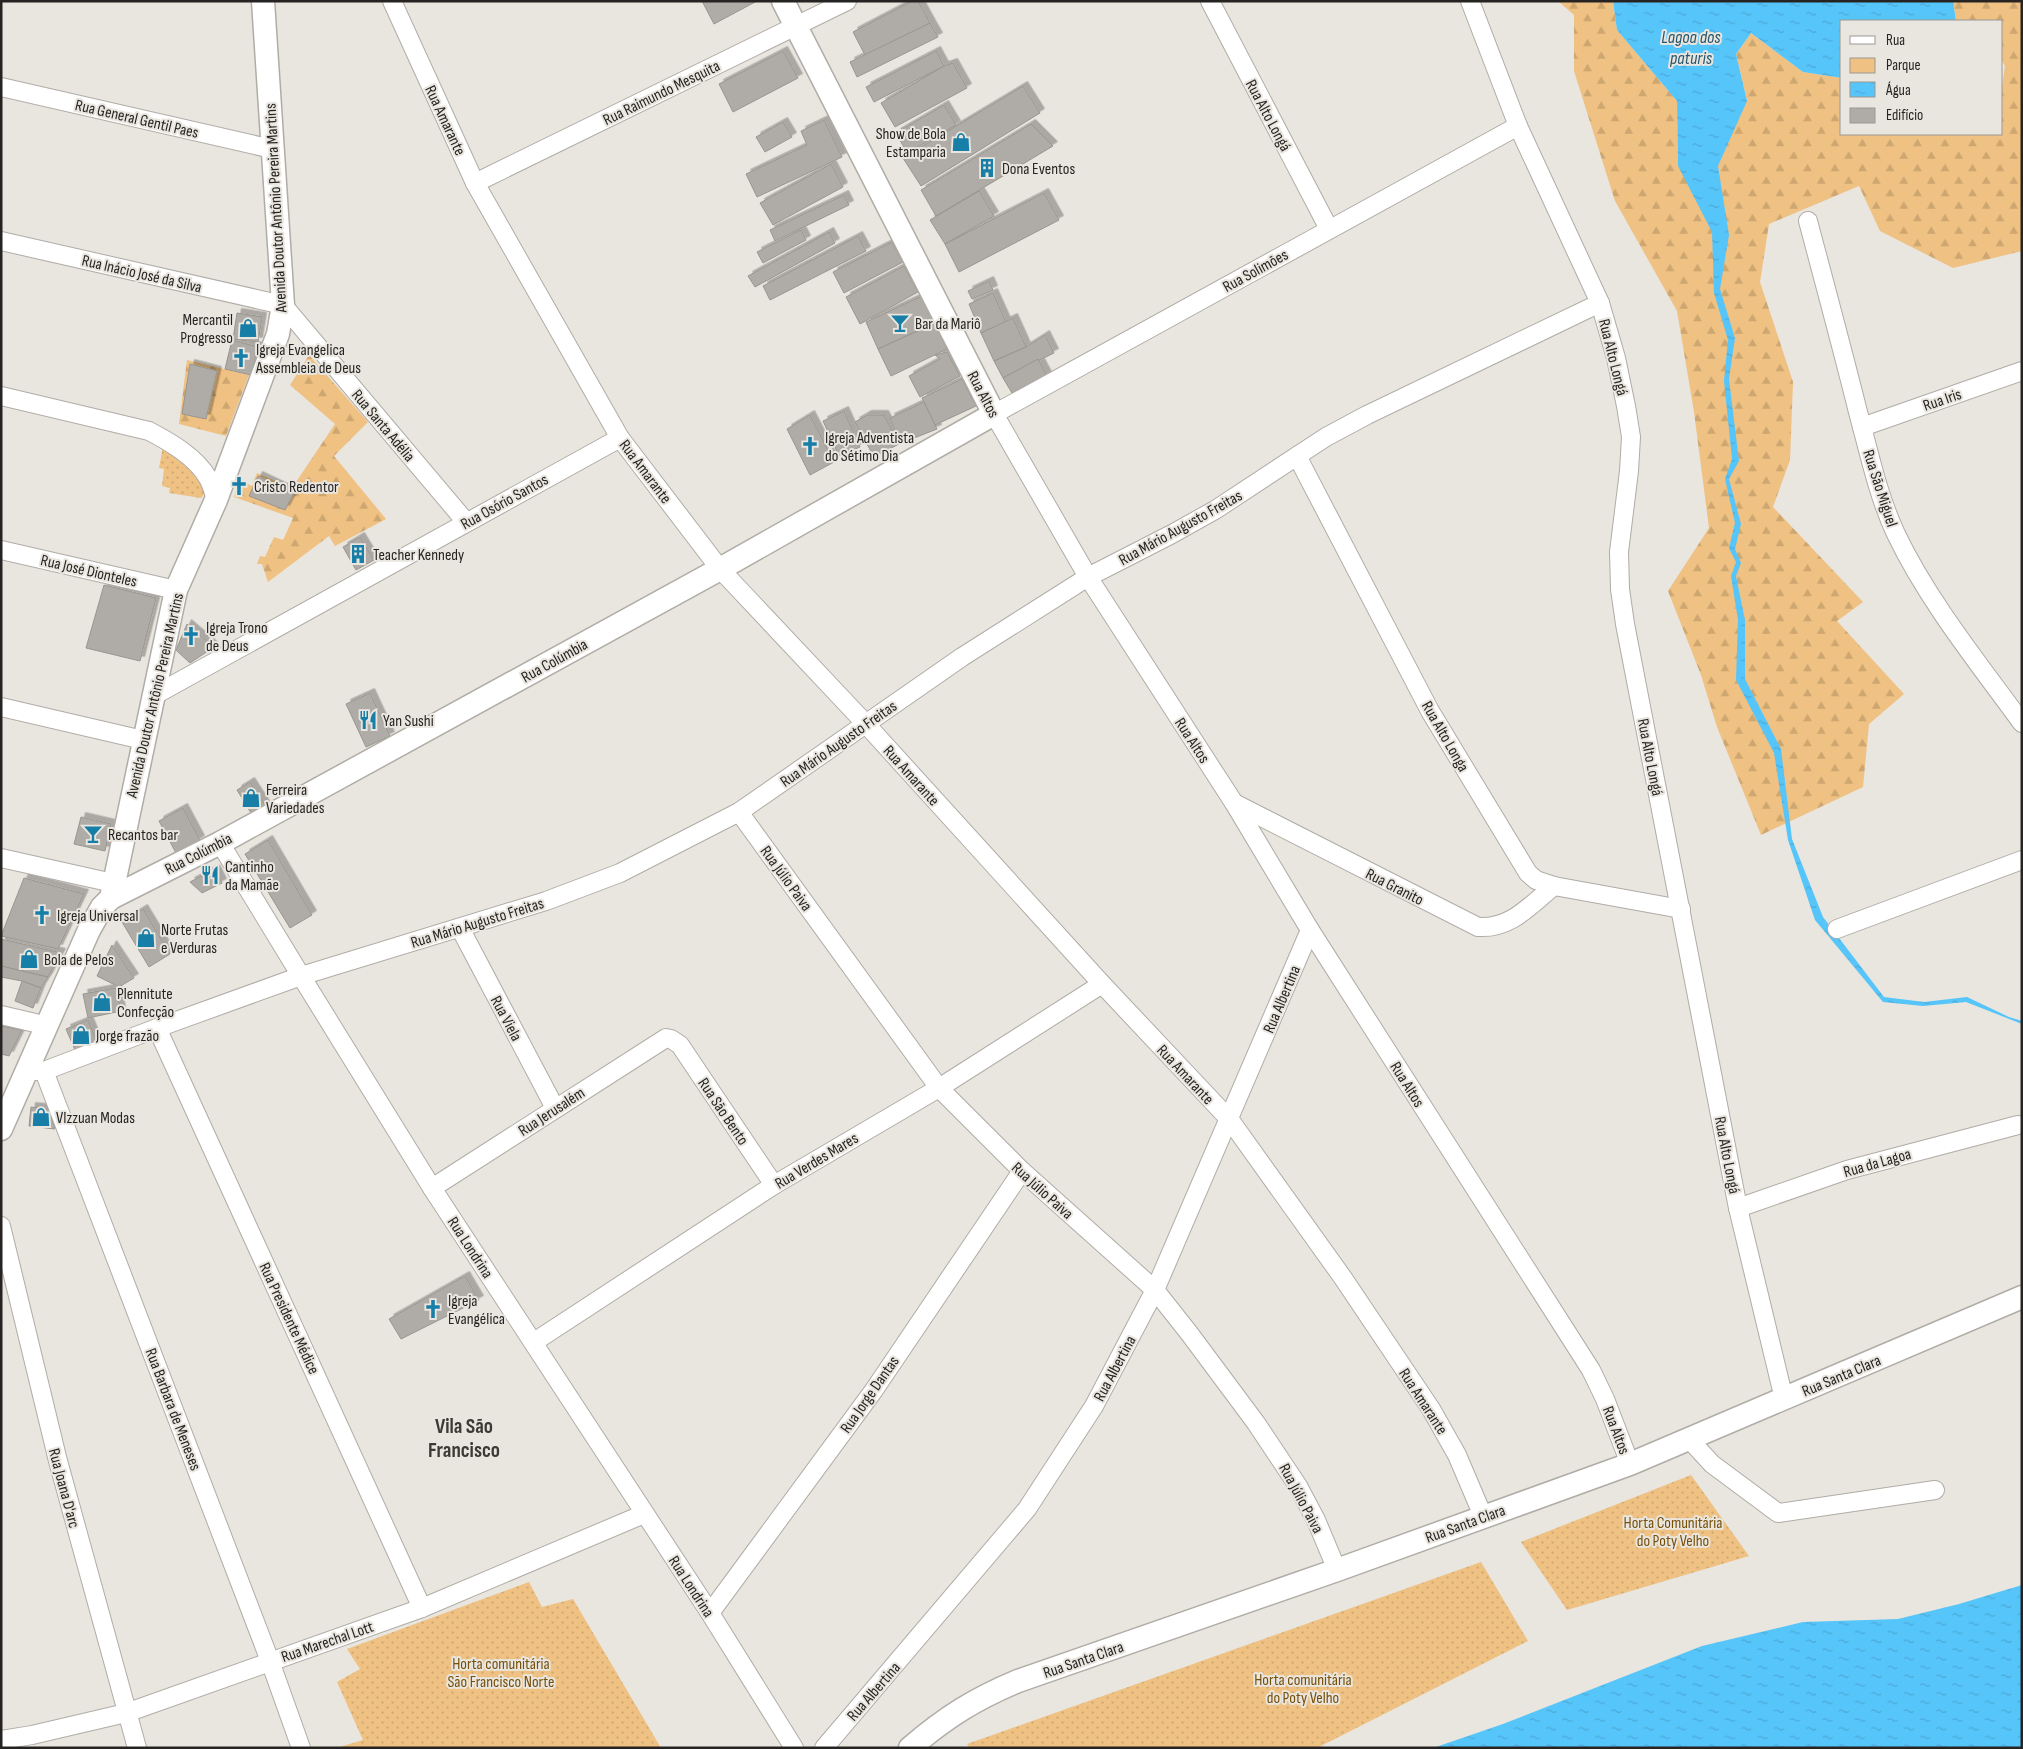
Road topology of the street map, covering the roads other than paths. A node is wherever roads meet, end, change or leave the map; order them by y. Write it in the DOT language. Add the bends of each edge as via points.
graph roads {
  1 [pos="263,1"];
  2 [pos="392,1"];
  3 [pos="783,1"];
  4 [pos="847,1"];
  5 [pos="1210,1"];
  6 [pos="1470,1"];
  7 [pos="795,26"];
  8 [pos="1,87"];
  9 [pos="1518,126"];
  10 [pos="272,149"];
  11 [pos="475,182"];
  12 [pos="1808,221"];
  13 [pos="1329,229"];
  14 [pos="1,241"];
  15 [pos="1600,303"];
  16 [pos="283,305"];
  17 [pos="2022,370"];
  18 [pos="1,396"];
  19 [pos="994,414"];
  20 [pos="1862,426"];
  21 [pos="620,438"];
  22 [pos="1297,456"];
  23 [pos="216,500"];
  24 [pos="466,522"];
  25 [pos="1,550"];
  26 [pos="720,570"];
  27 [pos="1088,577"];
  28 [pos="176,590"];
  29 [pos="153,696"];
  30 [pos="1,707"];
  31 [pos="2022,723"];
  32 [pos="865,724"];
  33 [pos="143,740"];
  34 [pos="1234,803"];
  35 [pos="739,812"];
  36 [pos="220,842"];
  37 [pos="1,858"];
  38 [pos="2022,860"];
  39 [pos="1554,886"];
  40 [pos="112,891"];
  41 [pos="1681,909"];
  42 [pos="460,928"];
  43 [pos="1837,929"];
  44 [pos="1310,930"];
  45 [pos="301,976"];
  46 [pos="1102,984"];
  47 [pos="1,1015"];
  48 [pos="48,1026"];
  49 [pos="157,1028"];
  50 [pos="671,1039"];
  51 [pos="35,1071"];
  52 [pos="939,1088"];
  53 [pos="555,1108"];
  54 [pos="1230,1120"];
  55 [pos="2018,1125"];
  56 [pos="1,1129"];
  57 [pos="1022,1171"];
  58 [pos="774,1185"];
  59 [pos="432,1188"];
  60 [pos="1738,1208"];
  61 [pos="1,1226"];
  62 [pos="1156,1290"];
  63 [pos="2022,1297"];
  64 [pos="534,1342"];
  65 [pos="1784,1399"];
  66 [pos="1689,1439"];
  67 [pos="1630,1464"];
  68 [pos="1935,1490"];
  69 [pos="644,1514"];
  70 [pos="1483,1516"];
  71 [pos="1337,1570"];
  72 [pos="422,1608"];
  73 [pos="710,1613"];
  74 [pos="270,1661"];
  75 [pos="126,1713"];
  76 [pos="1,1740"];
  77 [pos="33,1742"];
  78 [pos="137,1748"];
  79 [pos="301,1748"];
  80 [pos="794,1748"];
  81 [pos="824,1748"];
  82 [pos="910,1748"];
  1 -- 10 [label="street, Avenida Doutor Antônio Pereira Martins"];
  2 -- 11 [label="street, Rua Amarante"];
  3 -- 7 [label="street, Rua Altos"];
  4 -- 7 [label="street, Rua Raimundo Mesquita"];
  5 -- 13 [label="street, Rua Alto Longá"];
  6 -- 9 [label="street, Rua Alto Longá"];
  7 -- 11 [label="street, Rua Raimundo Mesquita"];
  7 -- 19 [label="street, Rua Altos"];
  8 -- 10 [label="street, Rua General Gentil Paes"];
  9 -- 13 [label="street, Rua Solimões"];
  9 -- 15 [label="street, Rua Alto Longá"];
  10 -- 16 [label="street, Avenida Doutor Antônio Pereira Martins"];
  11 -- 21 [label="street, Rua Amarante"];
  12 -- 20 [label="street, Rua São Miguel"];
  13 -- 19 [label="street, Rua Solimões"];
  14 -- 16 [label="street, Rua Inácio José da Silva"];
  15 -- 22 [label="street, Rua Mário Augusto Freitas" via="1367,415"];
  15 -- 41 [label="street, Rua Alto Longá" via="1616,358 1631,437 1619,552 1621,598"];
  16 -- 23 [label="street, Avenida Doutor Antônio Pereira Martins" via="278,334"];
  16 -- 24 [label="street, Rua Santa Adélia"];
  17 -- 20 [label="street, Rua Iris"];
  18 -- 23 [label="street" via="149,431 198,465 208,478"];
  19 -- 26 [label="street, Rua Colúmbia"];
  19 -- 27 [label="street, Rua Altos"];
  20 -- 31 [label="street, Rua São Miguel" via="1885,506 1909,560"];
  21 -- 24 [label="street, Rua Osório Santos"];
  21 -- 26 [label="street, Rua Amarante"];
  22 -- 27 [label="street, Rua Mário Augusto Freitas" via="1215,510"];
  22 -- 39 [label="street, Rua Alto Longa" via="1430,711 1528,873 1536,880"];
  23 -- 28 [label="street, Avenida Doutor Antônio Pereira Martins"];
  24 -- 29 [label="street, Rua Osório Santos"];
  25 -- 28 [label="street, Rua José Dionteles"];
  26 -- 32 [label="street, Rua Amarante"];
  26 -- 36 [label="street, Rua Colúmbia"];
  27 -- 32 [label="street, Rua Mário Augusto Freitas" via="962,657"];
  27 -- 34 [label="street, Rua Altos"];
  28 -- 29 [label="street, Avenida Doutor Antônio Pereira Martins"];
  29 -- 33 [label="street, Avenida Doutor Antônio Pereira Martins"];
  30 -- 33 [label="street"];
  32 -- 35 [label="street, Rua Mário Augusto Freitas"];
  32 -- 46 [label="street, Rua Amarante"];
  33 -- 40 [label="street, Avenida Doutor Antônio Pereira Martins"];
  34 -- 39 [label="street, Rua Granito" via="1478,927 1489,928 1508,922"];
  34 -- 44 [label="street, Rua Altos"];
  35 -- 42 [label="street, Rua Mário Augusto Freitas" via="620,873"];
  35 -- 52 [label="street, Rua Júlio Paiva"];
  36 -- 40 [label="street, Rua Colúmbia"];
  36 -- 45 [label="street, Rua Londrina"];
  37 -- 40 [label="street"];
  38 -- 43 [label="street"];
  39 -- 41 [label="street, Rua Alto Longa"];
  40 -- 48 [label="street" via="88,930"];
  41 -- 60 [label="street, Rua Alto Longá"];
  42 -- 45 [label="street, Rua Mário Augusto Freitas"];
  42 -- 53 [label="street, Rua Viela"];
  44 -- 54 [label="street, Rua Albertina"];
  44 -- 67 [label="street, Rua Altos" via="1591,1370"];
  45 -- 49 [label="street, Rua Mário Augusto Freitas"];
  45 -- 59 [label="street, Rua Londrina"];
  46 -- 52 [label="street, Rua Verdes Mares"];
  46 -- 54 [label="street, Rua Amarante"];
  47 -- 48 [label="street"];
  48 -- 51 [label="street"];
  49 -- 51 [label="street, Rua Mário Augusto Freitas"];
  49 -- 72 [label="street, Rua Presidente Médice"];
  50 -- 53 [label="street, Rua Jerusalém" via="661,1040"];
  50 -- 58 [label="street, Rua São Bento" via="680,1045"];
  51 -- 56 [label="street"];
  51 -- 74 [label="street, Rua Barbara de Meneses"];
  52 -- 57 [label="street, Rua Júlio Paiva"];
  52 -- 58 [label="street, Rua Verdes Mares"];
  53 -- 59 [label="street, Rua Jerusalém"];
  54 -- 62 [label="street, Rua Albertina"];
  54 -- 70 [label="street, Rua Amarante" via="1343,1278 1431,1409 1457,1455"];
  55 -- 60 [label="street, Rua da Lagoa" via="1846,1170"];
  57 -- 62 [label="street, Rua Júlio Paiva"];
  57 -- 73 [label="street, Rua Jorge Dantas" via="874,1390"];
  58 -- 64 [label="street, Rua Verdes Mares"];
  59 -- 64 [label="street, Rua Londrina"];
  60 -- 65 [label="street, Rua Alto Longá"];
  61 -- 75 [label="street, Rua Joana D'arc" via="58,1461"];
  62 -- 71 [label="street, Rua Júlio Paiva" via="1256,1423 1298,1486"];
  62 -- 81 [label="street, Rua Albertina" via="1094,1406 1027,1509"];
  63 -- 65 [label="street, Rua Santa Clara"];
  64 -- 69 [label="street, Rua Londrina"];
  65 -- 66 [label="street, Rua Santa Clara"];
  66 -- 67 [label="street, Rua Santa Clara"];
  66 -- 68 [label="street" via="1712,1464 1778,1513"];
  67 -- 70 [label="street, Rua Santa Clara"];
  69 -- 72 [label="street, Rua Marechal Lott"];
  69 -- 73 [label="street, Rua Londrina"];
  70 -- 71 [label="street, Rua Santa Clara"];
  71 -- 82 [label="street, Rua Santa Clara" via="1018,1681 957,1711"];
  72 -- 74 [label="street, Rua Marechal Lott"];
  73 -- 80 [label="street, Rua Londrina"];
  74 -- 75 [label="street, Rua Marechal Lott"];
  74 -- 79 [label="street, Rua Barbara de Meneses"];
  75 -- 77 [label="street, Rua Marechal Lott"];
  75 -- 78 [label="street, Rua Joana D'arc"];
  76 -- 77 [label="street, Rua Marechal Lott"];
}
